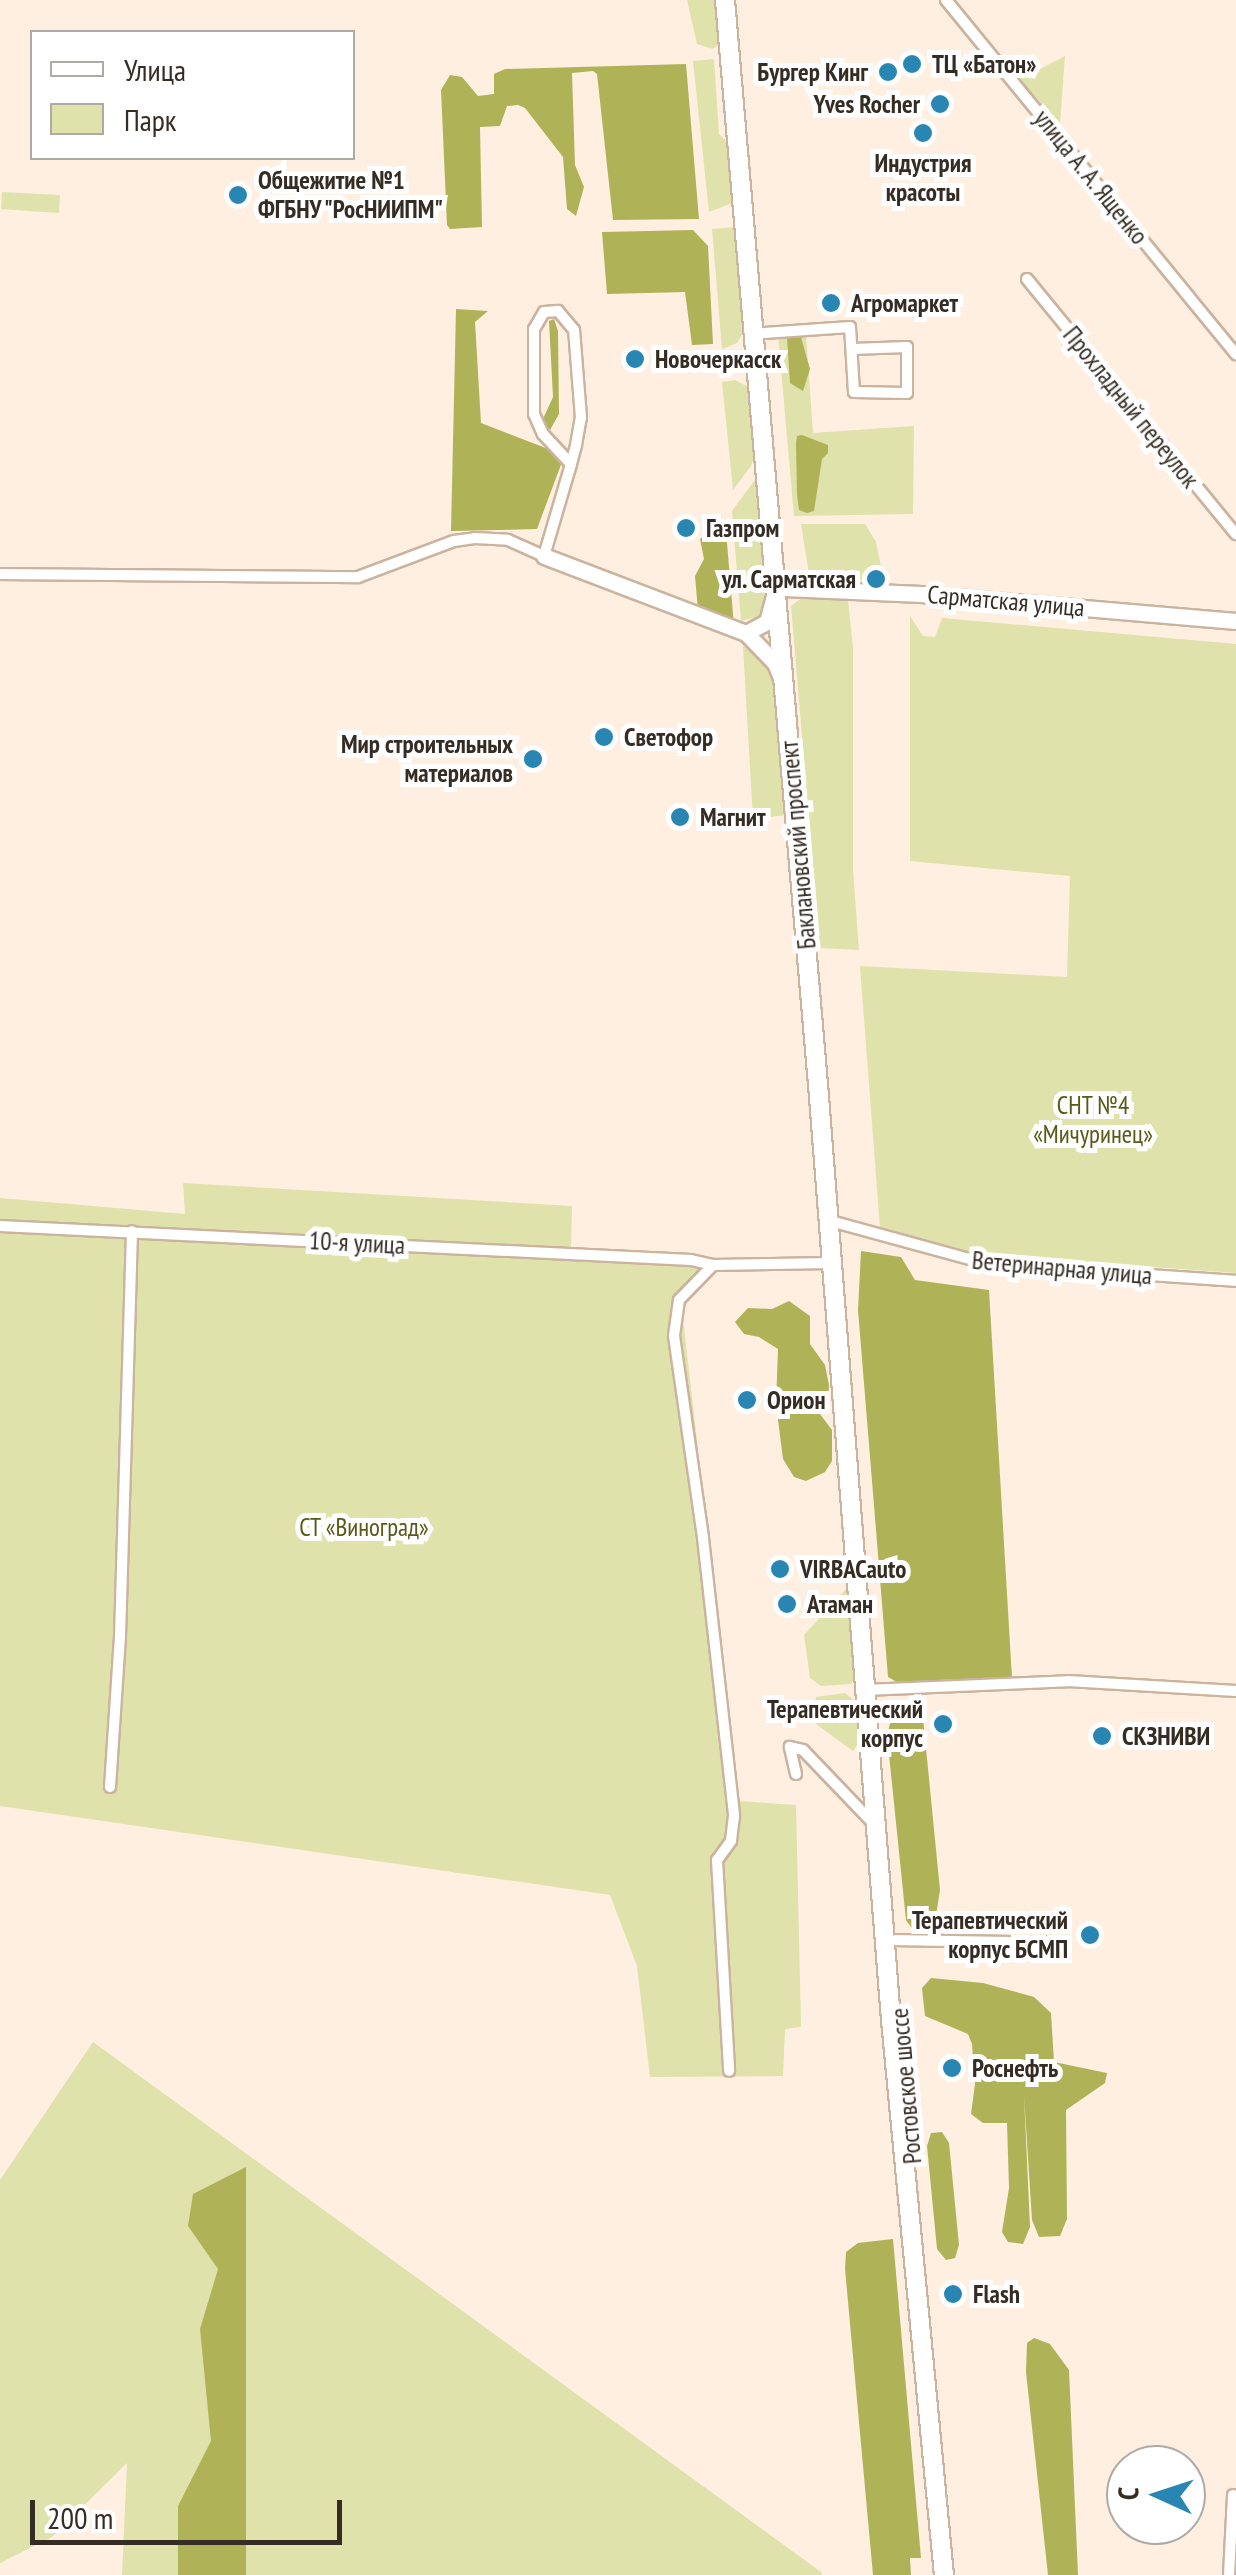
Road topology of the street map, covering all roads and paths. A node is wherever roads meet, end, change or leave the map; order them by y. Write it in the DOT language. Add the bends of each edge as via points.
graph roads {
  1 [pos="725,0"];
  2 [pos="734,0"];
  3 [pos="946,0"];
  4 [pos="735,55"];
  5 [pos="1027,279"];
  6 [pos="764,334"];
  7 [pos="852,349"];
  8 [pos="1236,354"];
  9 [pos="571,464"];
  10 [pos="1236,534"];
  11 [pos="544,556"];
  12 [pos="0,574"];
  13 [pos="781,588"];
  14 [pos="1236,621"];
  15 [pos="784,628"];
  16 [pos="746,633"];
  17 [pos="784,686"];
  18 [pos="830,1220"];
  19 [pos="0,1226"];
  20 [pos="132,1231"];
  21 [pos="830,1263"];
  22 [pos="713,1265"];
  23 [pos="1236,1282"];
  24 [pos="870,1690"];
  25 [pos="1236,1691"];
  26 [pos="796,1774"];
  27 [pos="110,1787"];
  28 [pos="878,1828"];
  29 [pos="896,1940"];
  30 [pos="1064,1942"];
  31 [pos="729,2071"];
  32 [pos="931,2422"];
  33 [pos="1233,2495"];
  34 [pos="946,2575"];
  35 [pos="1230,2575"];
  1 -- 4 [label="main road, Баклановский проспект"];
  2 -- 4 [label="main road, Баклановский проспект"];
  3 -- 8 [label="street, улица А. А. Ященко"];
  4 -- 6 [label="main road, Баклановский проспект"];
  4 -- 13 [label="main road, Баклановский проспект"];
  5 -- 10 [label="street, Прохладный переулок"];
  6 -- 7 [label="street" via="850,327"];
  6 -- 13 [label="main road, Баклановский проспект"];
  7 -- 7 [label="street" via="854,392 906,393 906,347"];
  9 -- 9 [label="street" via="580,418 574,330 558,311 544,312 534,328 534,414 542,434"];
  9 -- 11 [label="street"];
  11 -- 12 [label="street" via="508,540 475,538 358,577"];
  11 -- 16 [label="main road"];
  13 -- 14 [label="main road, Сарматская улица"];
  13 -- 15 [label="main road, Баклановский проспект"];
  13 -- 16 [label="main road" via="766,622"];
  15 -- 16 [label="main road"];
  15 -- 17 [label="main road, Баклановский проспект"];
  15 -- 18 [label="main road, Баклановский проспект"];
  16 -- 17 [label="main road" via="775,663"];
  17 -- 18 [label="main road, Баклановский проспект"];
  18 -- 21 [label="main road, Баклановский проспект"];
  18 -- 23 [label="street, Ветеринарная улица" via="988,1264"];
  18 -- 24 [label="main road, Баклановский проспект"];
  19 -- 20 [label="street, 10-я улица"];
  20 -- 22 [label="street, 10-я улица"];
  20 -- 27 [label="street"];
  21 -- 22 [label="street, 10-я улица"];
  21 -- 24 [label="main road, Баклановский проспект"];
  22 -- 31 [label="street" via="678,1300 674,1336 734,1816 731,1842 716,1860"];
  24 -- 25 [label="street" via="1068,1681"];
  24 -- 28 [label="main road, Ростовское шоссе"];
  24 -- 29 [label="main road, Ростовское шоссе"];
  26 -- 28 [label="street" via="790,1746 803,1750"];
  28 -- 32 [label="main road, Ростовское шоссе"];
  29 -- 30 [label="street"];
  29 -- 32 [label="main road, Ростовское шоссе"];
  32 -- 34 [label="main road"];
  33 -- 35 [label="street"];
}
